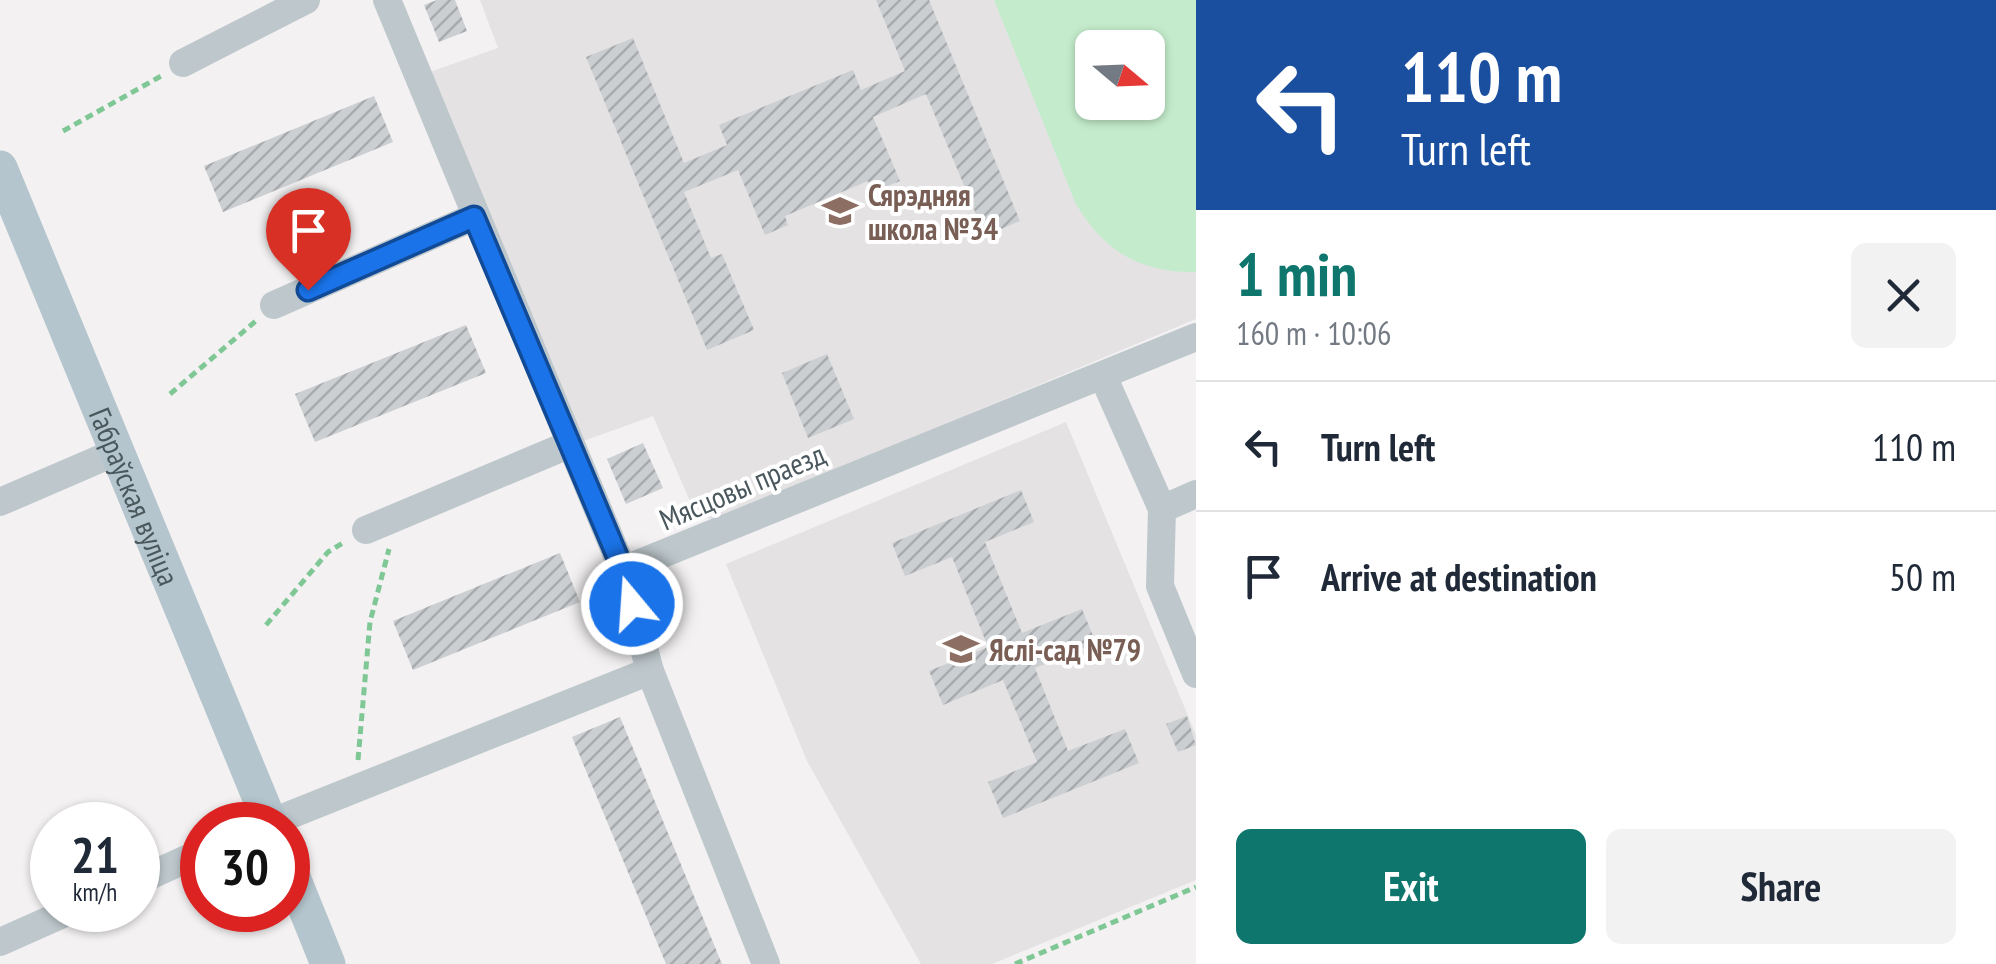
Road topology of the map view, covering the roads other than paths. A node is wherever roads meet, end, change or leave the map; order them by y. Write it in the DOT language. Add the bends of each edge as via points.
graph roads {
  1 [pos="306,0"];
  2 [pos="387,0"];
  3 [pos="183,64"];
  4 [pos="0,168"];
  5 [pos="474,217"];
  6 [pos="274,305"];
  7 [pos="1196,337"];
  8 [pos="1103,376"];
  9 [pos="568,445"];
  10 [pos="116,452"];
  11 [pos="1196,494"];
  12 [pos="0,502"];
  13 [pos="1162,509"];
  14 [pos="366,530"];
  15 [pos="623,570"];
  16 [pos="650,671"];
  17 [pos="1196,673"];
  18 [pos="259,802"];
  19 [pos="310,807"];
  20 [pos="310,920"];
  21 [pos="30,929"];
  22 [pos="0,942"];
  23 [pos="328,964"];
  24 [pos="766,964"];
  1 -- 3 [label="street"];
  2 -- 5 [label="street"];
  4 -- 10 [label="main road, Габраўская вуліца"];
  5 -- 6 [label="street"];
  5 -- 9 [label="street"];
  7 -- 8 [label="street, Мясцовы праезд"];
  8 -- 13 [label="street"];
  8 -- 15 [label="street, Мясцовы праезд"];
  9 -- 14 [label="street"];
  9 -- 15 [label="street"];
  10 -- 12 [label="street"];
  10 -- 18 [label="main road, Габраўская вуліца"];
  11 -- 13 [label="street"];
  13 -- 17 [label="street" via="1160,586"];
  15 -- 16 [label="street"];
  16 -- 19 [label="street"];
  16 -- 24 [label="street"];
  20 -- 23 [label="main road"];
  21 -- 22 [label="street"];
}
